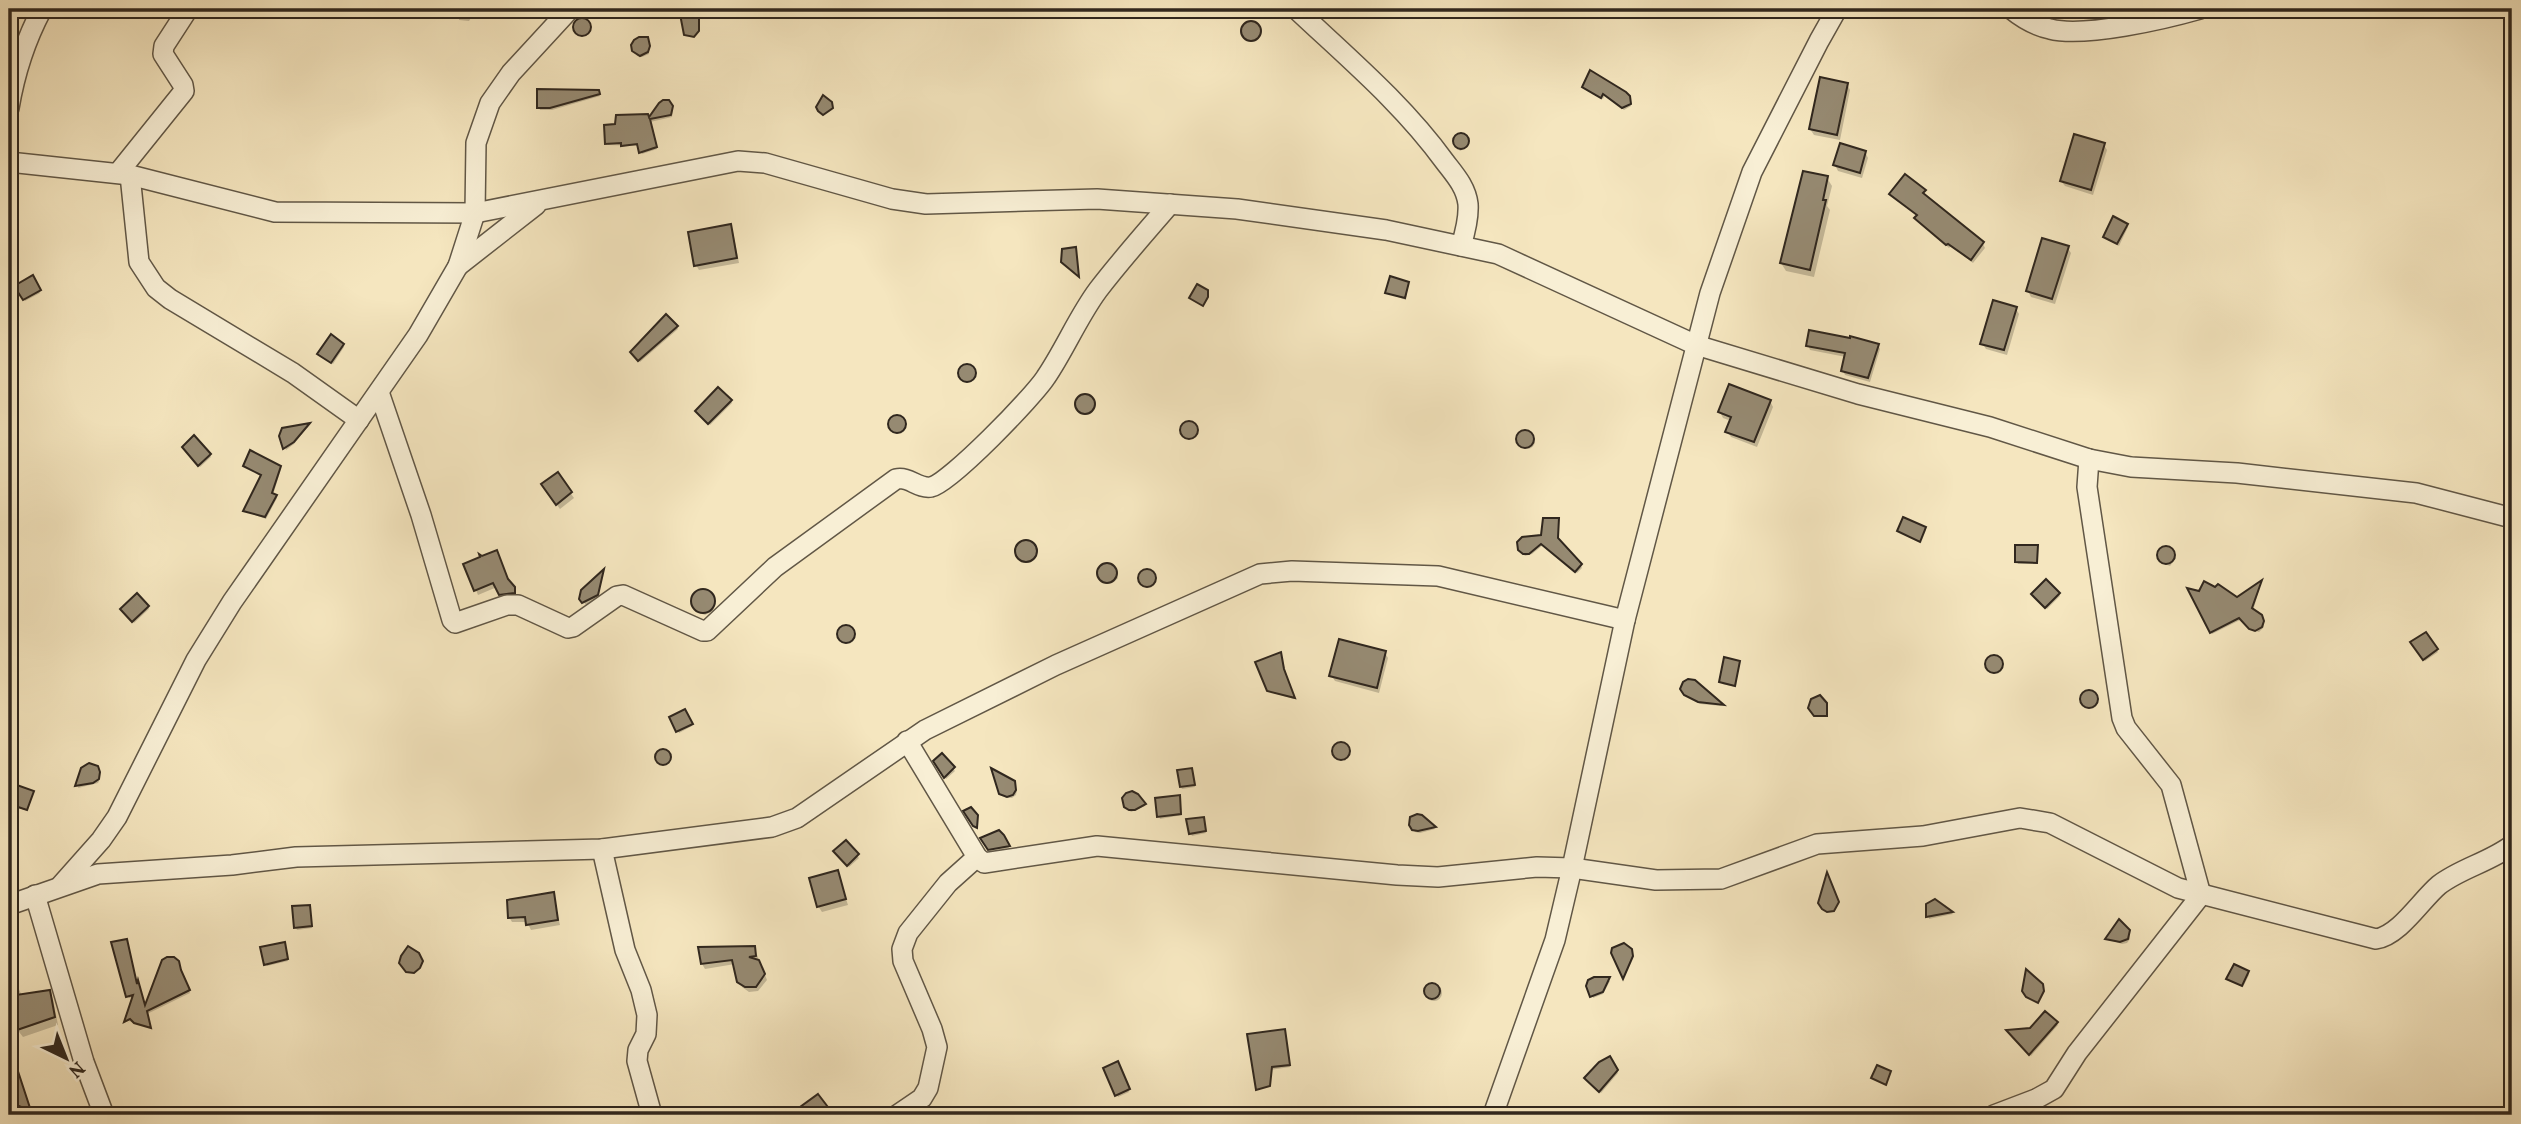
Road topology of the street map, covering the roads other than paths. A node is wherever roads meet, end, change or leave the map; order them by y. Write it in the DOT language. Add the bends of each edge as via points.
graph roads {
  1 [pos="42,9"];
  2 [pos="188,9"];
  3 [pos="570,9"];
  4 [pos="1296,9"];
  5 [pos="1838,9"];
  6 [pos="2011,9"];
  7 [pos="2200,9"];
  8 [pos="9,108"];
  9 [pos="9,162"];
  10 [pos="124,174"];
  11 [pos="539,202"];
  12 [pos="1170,204"];
  13 [pos="475,213"];
  14 [pos="1461,246"];
  15 [pos="458,266"];
  16 [pos="1696,345"];
  17 [pos="379,392"];
  18 [pos="359,420"];
  19 [pos="2089,459"];
  20 [pos="2512,518"];
  21 [pos="1625,620"];
  22 [pos="907,741"];
  23 [pos="2512,845"];
  24 [pos="602,849"];
  25 [pos="977,857"];
  26 [pos="1572,868"];
  27 [pos="60,886"];
  28 [pos="35,895"];
  29 [pos="2201,895"];
  30 [pos="9,905"];
  31 [pos="104,1115"];
  32 [pos="652,1115"];
  33 [pos="897,1115"];
  34 [pos="1493,1115"];
  35 [pos="1994,1115"];
  1 -- 8 [label="street" via="16,67"];
  2 -- 10 [label="street" via="163,54 184,91"];
  3 -- 13 [label="street" via="490,103 476,142"];
  4 -- 14 [label="street" via="1403,109 1462,185 1468,203"];
  5 -- 16 [label="street" via="1752,172"];
  6 -- 7 [label="street" via="2050,30 2084,32"];
  9 -- 10 [label="street"];
  10 -- 13 [label="street" via="275,212"];
  10 -- 18 [label="street" via="139,262 156,288"];
  11 -- 12 [label="street" via="738,161 765,163 892,200 926,204 1097,199"];
  11 -- 13 [label="street"];
  11 -- 15 [label="street"];
  12 -- 14 [label="street" via="1386,230"];
  12 -- 17 [label="street" via="1096,293 1033,394 949,476 931,487 903,477 896,479 775,567 707,631 623,595 568,628 518,605 455,623"];
  13 -- 15 [label="street"];
  14 -- 16 [label="street" via="1498,254"];
  15 -- 17 [label="street"];
  16 -- 19 [label="street" via="1858,394 1990,426"];
  16 -- 21 [label="street"];
  17 -- 18 [label="street"];
  18 -- 27 [label="street" via="196,660 117,817"];
  19 -- 20 [label="street" via="2131,467 2237,473 2416,493"];
  19 -- 29 [label="street" via="2087,487 2122,718 2171,785"];
  21 -- 22 [label="street" via="1438,576 1260,574 1056,665"];
  21 -- 26 [label="street"];
  22 -- 24 [label="street" via="797,818 772,827"];
  22 -- 25 [label="street"];
  23 -- 29 [label="street" via="2438,886 2383,938"];
  24 -- 27 [label="street" via="296,857 98,874"];
  24 -- 32 [label="street" via="625,950 647,1015 637,1061"];
  25 -- 26 [label="street" via="984,863 1097,846 1410,876"];
  25 -- 33 [label="street" via="948,883 908,933 902,949 937,1047 928,1088 922,1098"];
  26 -- 29 [label="street" via="1656,880 1721,879 1817,844 1923,836 2020,818 2050,823 2178,888"];
  26 -- 34 [label="street" via="1555,940"];
  27 -- 28 [label="street"];
  28 -- 30 [label="street"];
  28 -- 31 [label="street"];
  29 -- 35 [label="street" via="2054,1089"];
}
